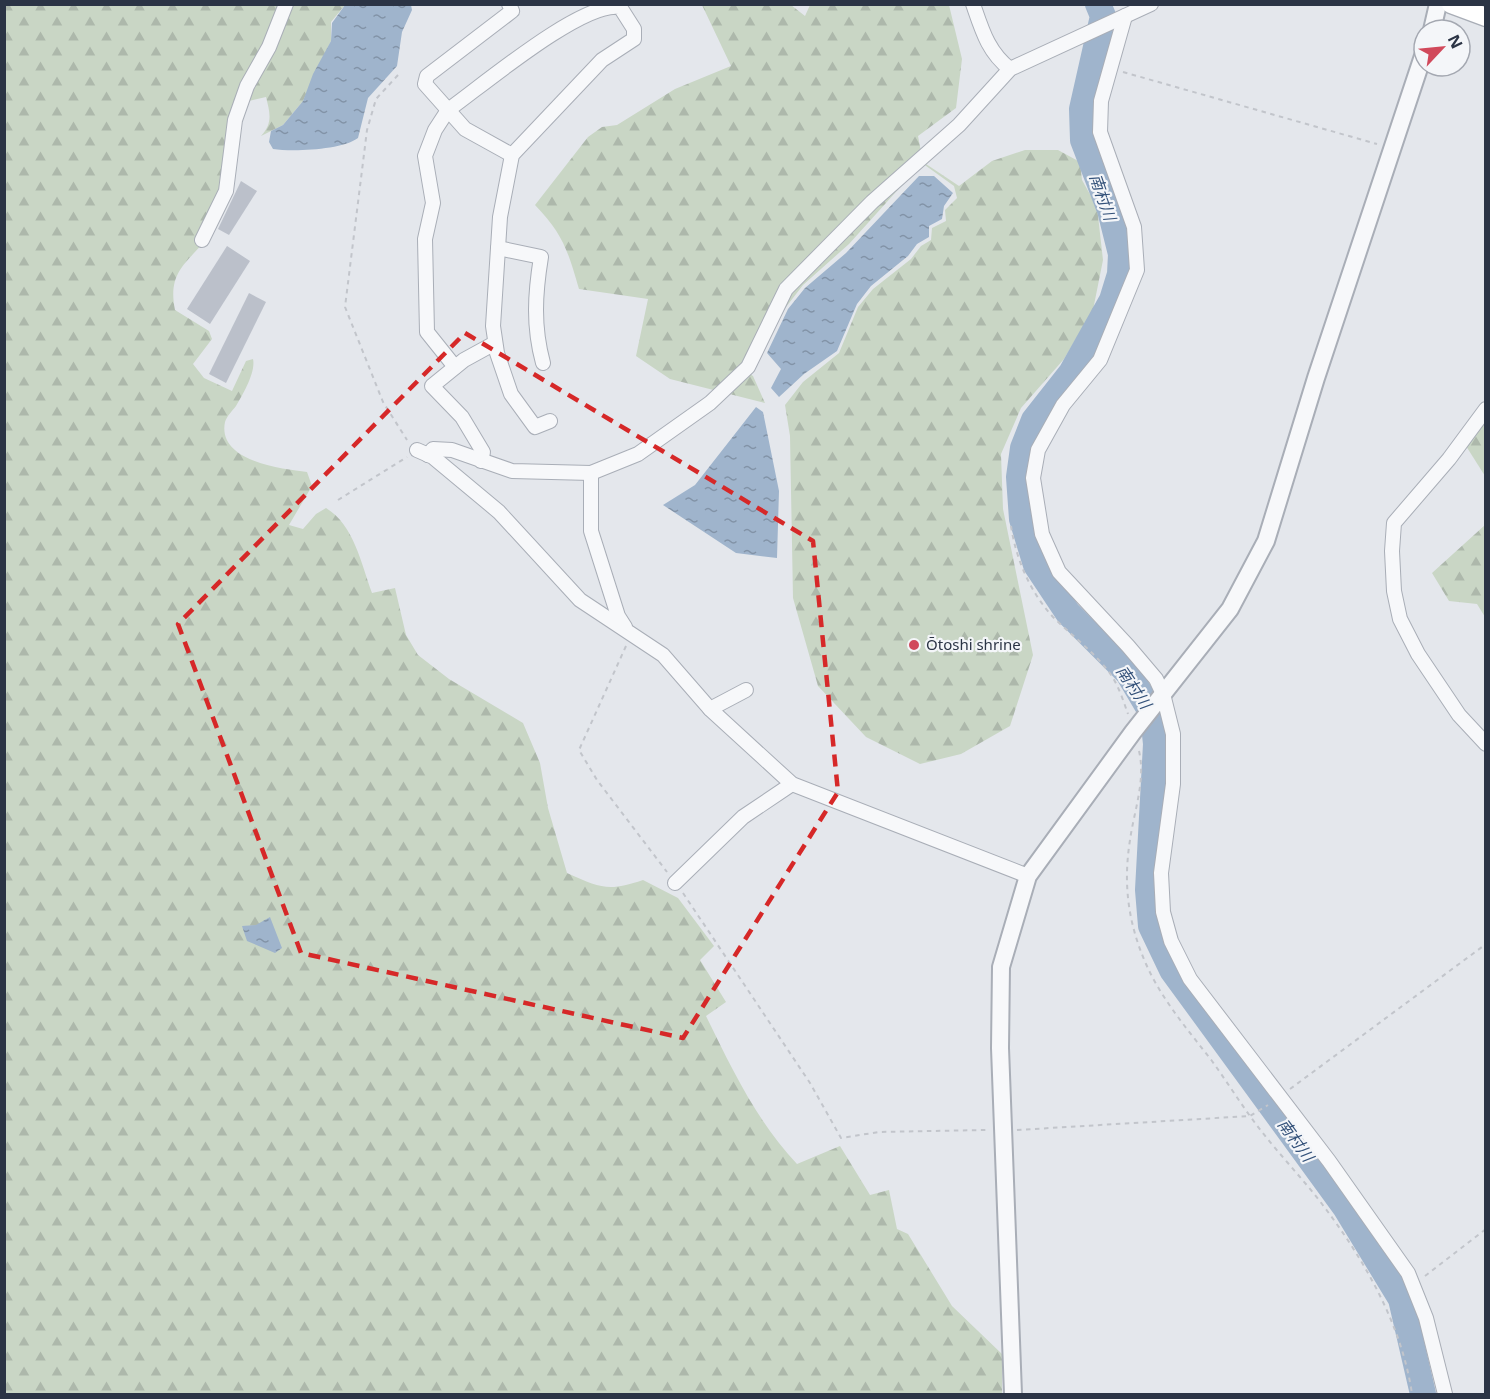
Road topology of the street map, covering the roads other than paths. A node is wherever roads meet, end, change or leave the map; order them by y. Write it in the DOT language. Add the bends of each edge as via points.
graph roads {
  1 [pos="286,4"];
  2 [pos="509,4"];
  3 [pos="973,4"];
  4 [pos="1150,4"];
  5 [pos="1451,4"];
  6 [pos="1125,16"];
  7 [pos="1485,17"];
  8 [pos="1010,69"];
  9 [pos="1416,78"];
  10 [pos="448,110"];
  11 [pos="512,155"];
  12 [pos="202,240"];
  13 [pos="498,248"];
  14 [pos="495,343"];
  15 [pos="543,363"];
  16 [pos="454,367"];
  17 [pos="1485,409"];
  18 [pos="550,421"];
  19 [pos="481,461"];
  20 [pos="591,473"];
  21 [pos="631,636"];
  22 [pos="746,690"];
  23 [pos="1163,694"];
  24 [pos="710,708"];
  25 [pos="1485,744"];
  26 [pos="792,784"];
  27 [pos="1028,876"];
  28 [pos="675,883"];
  29 [pos="1013,1395"];
  30 [pos="1445,1395"];
  1 -- 12 [label="street" via="269,47 247,86 235,120 225,191"];
  2 -- 10 [label="street" via="512,11 427,76 425,84"];
  3 -- 8 [label="street" via="987,44"];
  4 -- 6 [label="street"];
  5 -- 7 [label="main road"];
  6 -- 8 [label="street"];
  6 -- 23 [label="street" via="1101,100 1100,132 1134,227 1137,270 1100,360 1063,405 1038,450 1033,478 1042,534 1059,572 1128,646 1156,679"];
  8 -- 20 [label="street" via="959,125 872,202 786,289 748,367 672,432 638,454"];
  9 -- 23 [label="street" via="1266,541 1230,609"];
  10 -- 11 [label="street" via="465,129"];
  10 -- 11 [label="street" via="566,24 611,6 620,7 633,29 634,39 602,60"];
  10 -- 16 [label="street" via="424,156 433,203 424,239 427,332"];
  11 -- 13 [label="street"];
  13 -- 14 [label="street"];
  13 -- 15 [label="street" via="541,257 534,299 536,336"];
  14 -- 16 [label="street"];
  14 -- 18 [label="street" via="511,394 535,427"];
  16 -- 19 [label="street" via="432,386 462,417 483,452"];
  17 -- 25 [label="street" via="1449,459 1394,523 1392,550 1400,619 1459,715"];
  19 -- 20 [label="street" via="512,471"];
  19 -- 21 [label="street" via="452,450 422,453 499,512 580,600"];
  20 -- 21 [label="street" via="591,531 618,616"];
  21 -- 24 [label="street" via="663,656"];
  22 -- 24 [label="street"];
  23 -- 27 [label="street"];
  23 -- 30 [label="street" via="1173,734 1173,784 1161,873 1162,912 1171,941 1190,979 1383,1235 1411,1282 1425,1318"];
  24 -- 26 [label="street"];
  26 -- 27 [label="street"];
  26 -- 28 [label="street" via="743,816"];
  27 -- 29 [label="street" via="1001,967"];
}
